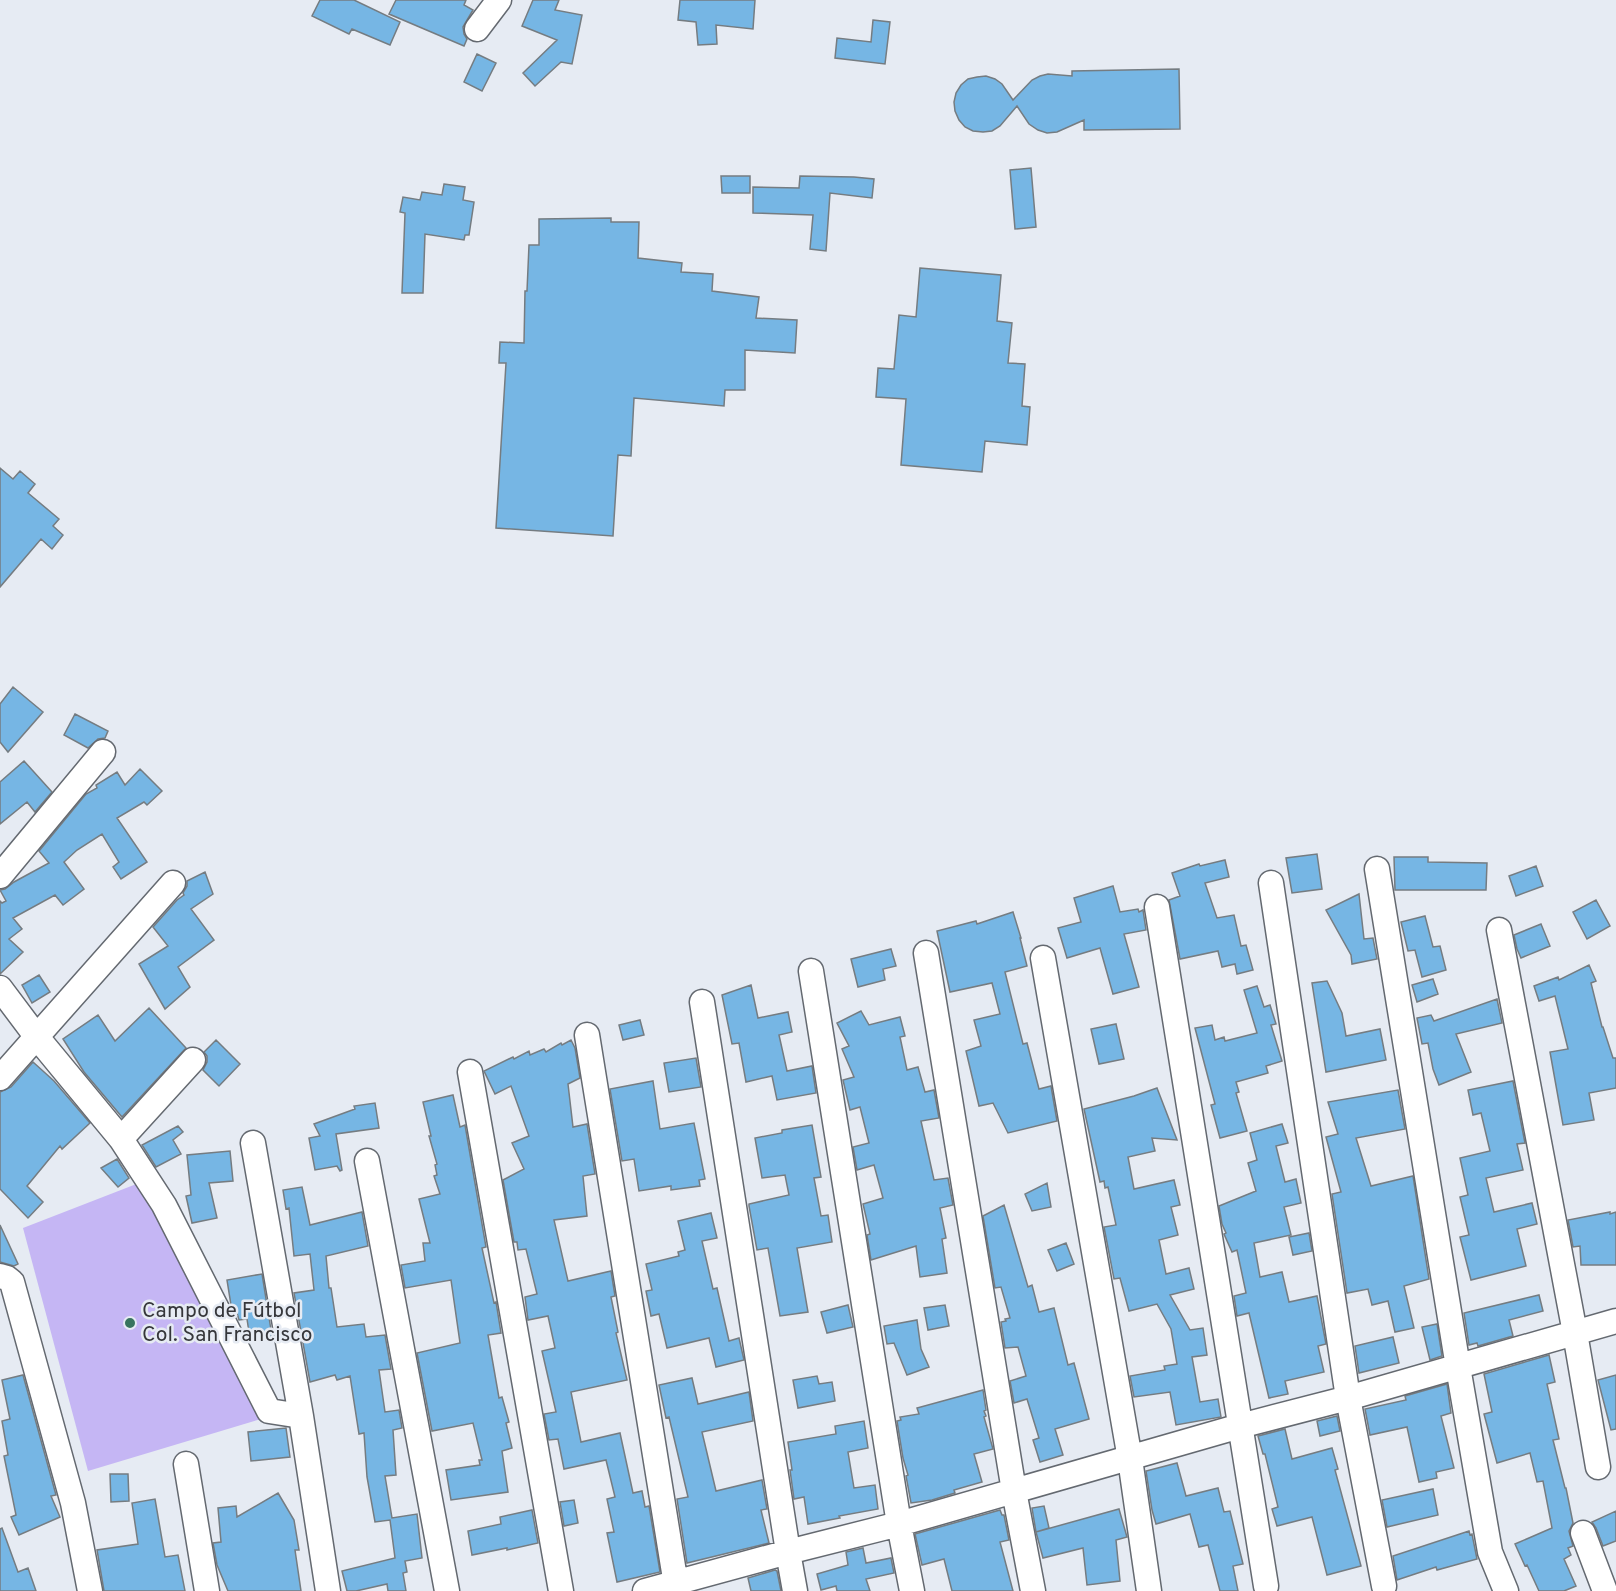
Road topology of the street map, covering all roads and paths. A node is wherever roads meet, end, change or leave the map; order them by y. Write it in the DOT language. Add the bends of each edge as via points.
graph roads {
  1 [pos="499,0"];
  2 [pos="477,29"];
  3 [pos="103,752"];
  4 [pos="1377,869"];
  5 [pos="0,876"];
  6 [pos="173,883"];
  7 [pos="1271,883"];
  8 [pos="1156,907"];
  9 [pos="1499,930"];
  10 [pos="926,952"];
  11 [pos="1043,958"];
  12 [pos="811,971"];
  13 [pos="0,988"];
  14 [pos="702,1002"];
  15 [pos="587,1035"];
  16 [pos="36,1036"];
  17 [pos="193,1060"];
  18 [pos="470,1072"];
  19 [pos="0,1078"];
  20 [pos="121,1139"];
  21 [pos="253,1143"];
  22 [pos="367,1161"];
  23 [pos="0,1276"];
  24 [pos="1616,1321"];
  25 [pos="1575,1333"];
  26 [pos="1458,1366"];
  27 [pos="1348,1398"];
  28 [pos="301,1416"];
  29 [pos="1240,1426"];
  30 [pos="1130,1459"];
  31 [pos="186,1464"];
  32 [pos="1598,1467"];
  33 [pos="1014,1491"];
  34 [pos="899,1524"];
  35 [pos="1583,1533"];
  36 [pos="788,1552"];
  37 [pos="1266,1586"];
  38 [pos="1384,1586"];
  39 [pos="677,1587"];
  40 [pos="90,1591"];
  41 [pos="207,1591"];
  42 [pos="328,1591"];
  43 [pos="447,1591"];
  44 [pos="561,1591"];
  45 [pos="645,1591"];
  46 [pos="795,1591"];
  47 [pos="912,1591"];
  48 [pos="1033,1591"];
  49 [pos="1149,1591"];
  50 [pos="1506,1591"];
  51 [pos="1605,1591"];
  1 -- 2 [label="street"];
  3 -- 5 [label="street"];
  4 -- 26 [label="street"];
  6 -- 16 [label="street"];
  7 -- 27 [label="street"];
  8 -- 29 [label="street"];
  9 -- 25 [label="street"];
  10 -- 33 [label="street"];
  11 -- 30 [label="street"];
  12 -- 34 [label="street"];
  13 -- 16 [label="street"];
  14 -- 36 [label="street"];
  15 -- 39 [label="street"];
  16 -- 19 [label="street"];
  16 -- 20 [label="street"];
  17 -- 20 [label="street"];
  18 -- 44 [label="street"];
  20 -- 28 [label="street" via="164,1205 269,1411"];
  21 -- 28 [label="street"];
  22 -- 43 [label="street"];
  23 -- 40 [label="street" via="12,1282 73,1503"];
  24 -- 25 [label="street"];
  25 -- 26 [label="street"];
  25 -- 32 [label="street"];
  26 -- 27 [label="street"];
  26 -- 50 [label="street" via="1490,1552"];
  27 -- 29 [label="street"];
  27 -- 38 [label="street"];
  28 -- 42 [label="street"];
  29 -- 30 [label="street"];
  29 -- 37 [label="street"];
  30 -- 33 [label="street"];
  30 -- 49 [label="street"];
  31 -- 41 [label="street"];
  33 -- 34 [label="street"];
  33 -- 48 [label="street"];
  34 -- 36 [label="street"];
  34 -- 47 [label="street"];
  35 -- 51 [label="street"];
  36 -- 39 [label="street"];
  36 -- 46 [label="street"];
  39 -- 45 [label="street"];
}
